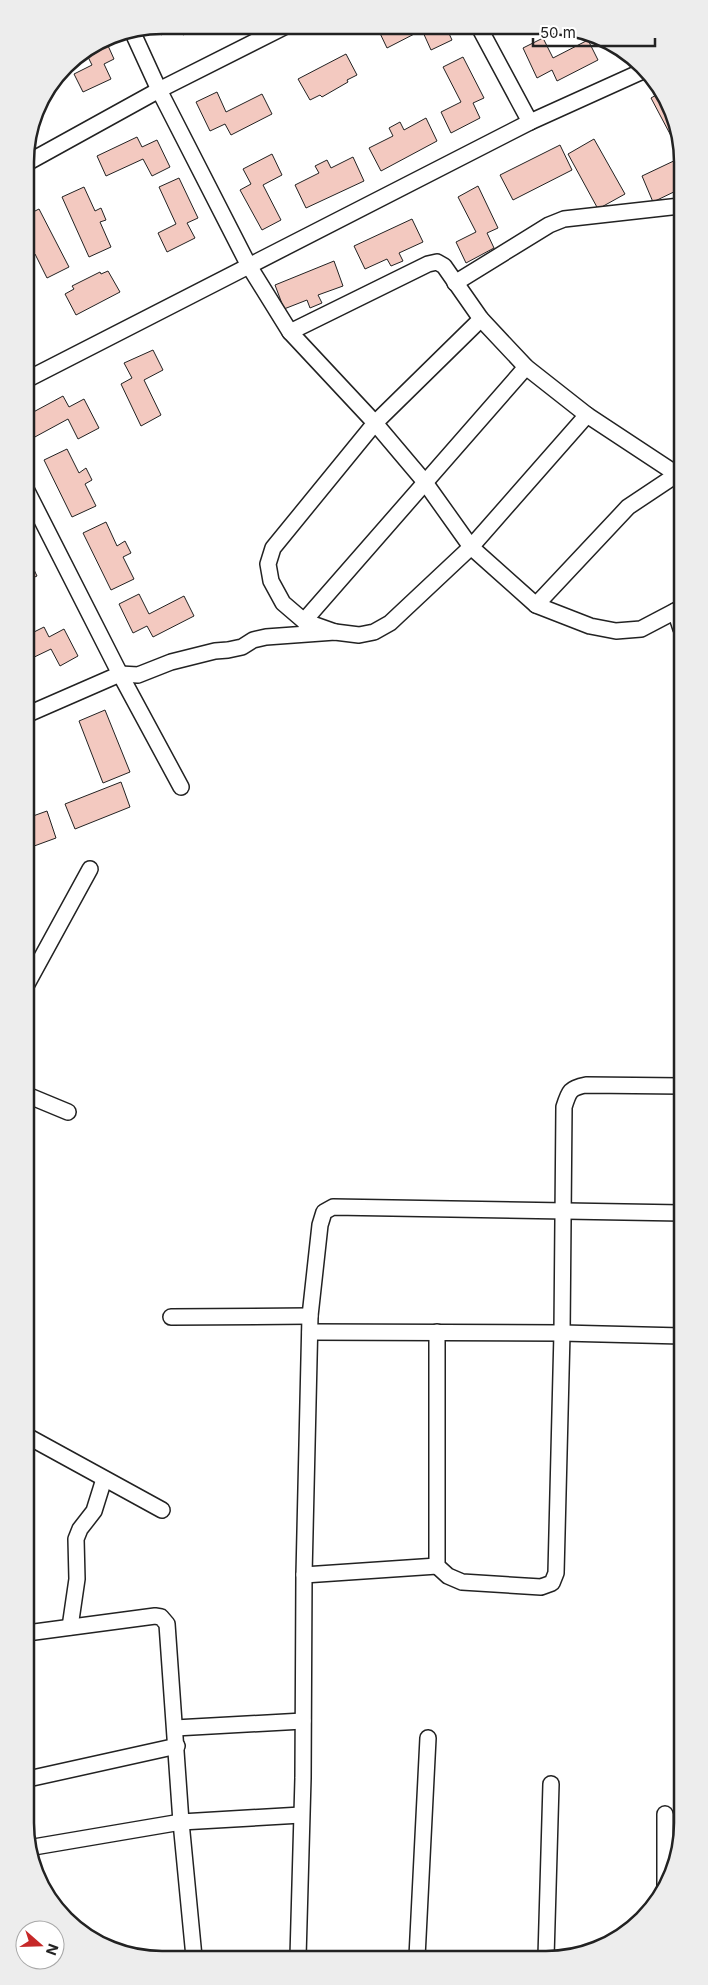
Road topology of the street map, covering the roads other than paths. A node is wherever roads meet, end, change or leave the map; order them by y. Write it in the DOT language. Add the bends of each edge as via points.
graph roads {
  1 [pos="270,34"];
  2 [pos="483,34"];
  3 [pos="135,37"];
  4 [pos="639,73"];
  5 [pos="159,90"];
  6 [pos="530,122"];
  7 [pos="34,159"];
  8 [pos="674,207"];
  9 [pos="249,266"];
  10 [pos="455,283"];
  11 [pos="481,319"];
  12 [pos="290,332"];
  13 [pos="526,367"];
  14 [pos="34,376"];
  15 [pos="587,415"];
  16 [pos="375,423"];
  17 [pos="674,473"];
  18 [pos="674,478"];
  19 [pos="424,481"];
  20 [pos="34,509"];
  21 [pos="471,547"];
  22 [pos="536,606"];
  23 [pos="674,612"];
  24 [pos="304,621"];
  25 [pos="335,632"];
  26 [pos="120,674"];
  27 [pos="34,712"];
  28 [pos="181,787"];
  29 [pos="90,869"];
  30 [pos="34,971"];
  31 [pos="674,1086"];
  32 [pos="34,1098"];
  33 [pos="68,1112"];
  34 [pos="562,1211"];
  35 [pos="674,1213"];
  36 [pos="310,1316"];
  37 [pos="170,1317"];
  38 [pos="310,1332"];
  39 [pos="437,1332"];
  40 [pos="562,1333"];
  41 [pos="674,1336"];
  42 [pos="34,1440"];
  43 [pos="104,1479"];
  44 [pos="162,1510"];
  45 [pos="437,1566"];
  46 [pos="304,1575"];
  47 [pos="70,1627"];
  48 [pos="34,1632"];
  49 [pos="303,1721"];
  50 [pos="175,1728"];
  51 [pos="428,1738"];
  52 [pos="177,1746"];
  53 [pos="34,1778"];
  54 [pos="551,1784"];
  55 [pos="301,1814"];
  56 [pos="665,1814"];
  57 [pos="181,1822"];
  58 [pos="36,1847"];
  59 [pos="666,1867"];
  60 [pos="193,1951"];
  61 [pos="298,1951"];
  62 [pos="417,1951"];
  63 [pos="546,1951"];
  1 -- 5 [label="street"];
  2 -- 6 [label="street"];
  3 -- 5 [label="street"];
  4 -- 6 [label="street"];
  5 -- 7 [label="street"];
  5 -- 9 [label="street"];
  6 -- 9 [label="street"];
  8 -- 10 [label="street" via="564,218"];
  9 -- 12 [label="street"];
  9 -- 14 [label="street"];
  10 -- 11 [label="street"];
  10 -- 12 [label="street" via="444,266 437,262 428,264"];
  11 -- 13 [label="street"];
  11 -- 16 [label="street"];
  12 -- 16 [label="street"];
  13 -- 15 [label="street"];
  13 -- 19 [label="street"];
  15 -- 17 [label="street"];
  15 -- 21 [label="street"];
  16 -- 19 [label="street"];
  16 -- 24 [label="street" via="273,548 268,564 271,581 283,603"];
  18 -- 22 [label="street" via="628,507"];
  19 -- 21 [label="street"];
  19 -- 24 [label="street"];
  20 -- 26 [label="street"];
  21 -- 22 [label="street"];
  21 -- 25 [label="street" via="390,623 374,632"];
  22 -- 23 [label="street" via="590,626 616,631 641,629"];
  24 -- 25 [label="street"];
  25 -- 26 [label="street" via="266,636 235,648 171,662 138,675"];
  26 -- 27 [label="street"];
  26 -- 28 [label="street"];
  29 -- 30 [label="street"];
  31 -- 34 [label="street" via="586,1085 568,1093 564,1107"];
  32 -- 33 [label="street"];
  34 -- 35 [label="street"];
  34 -- 36 [label="street" via="333,1207 324,1212 320,1225"];
  34 -- 40 [label="street"];
  36 -- 37 [label="street"];
  36 -- 38 [label="street"];
  38 -- 39 [label="street"];
  38 -- 46 [label="street"];
  39 -- 40 [label="street"];
  39 -- 45 [label="street"];
  40 -- 41 [label="street"];
  40 -- 45 [label="street" via="556,1573 552,1582 541,1587 462,1582"];
  42 -- 43 [label="street"];
  43 -- 44 [label="street"];
  43 -- 47 [label="street" via="94,1511 76,1539 77,1579"];
  45 -- 46 [label="street"];
  46 -- 49 [label="street"];
  47 -- 48 [label="street"];
  47 -- 50 [label="street" via="162,1617 166,1624"];
  49 -- 50 [label="street"];
  49 -- 55 [label="street"];
  50 -- 52 [label="street"];
  51 -- 62 [label="street"];
  52 -- 53 [label="street"];
  52 -- 57 [label="street"];
  54 -- 63 [label="street"];
  55 -- 57 [label="street"];
  55 -- 61 [label="street"];
  56 -- 59 [label="street"];
  57 -- 58 [label="street"];
  57 -- 60 [label="street"];
}
